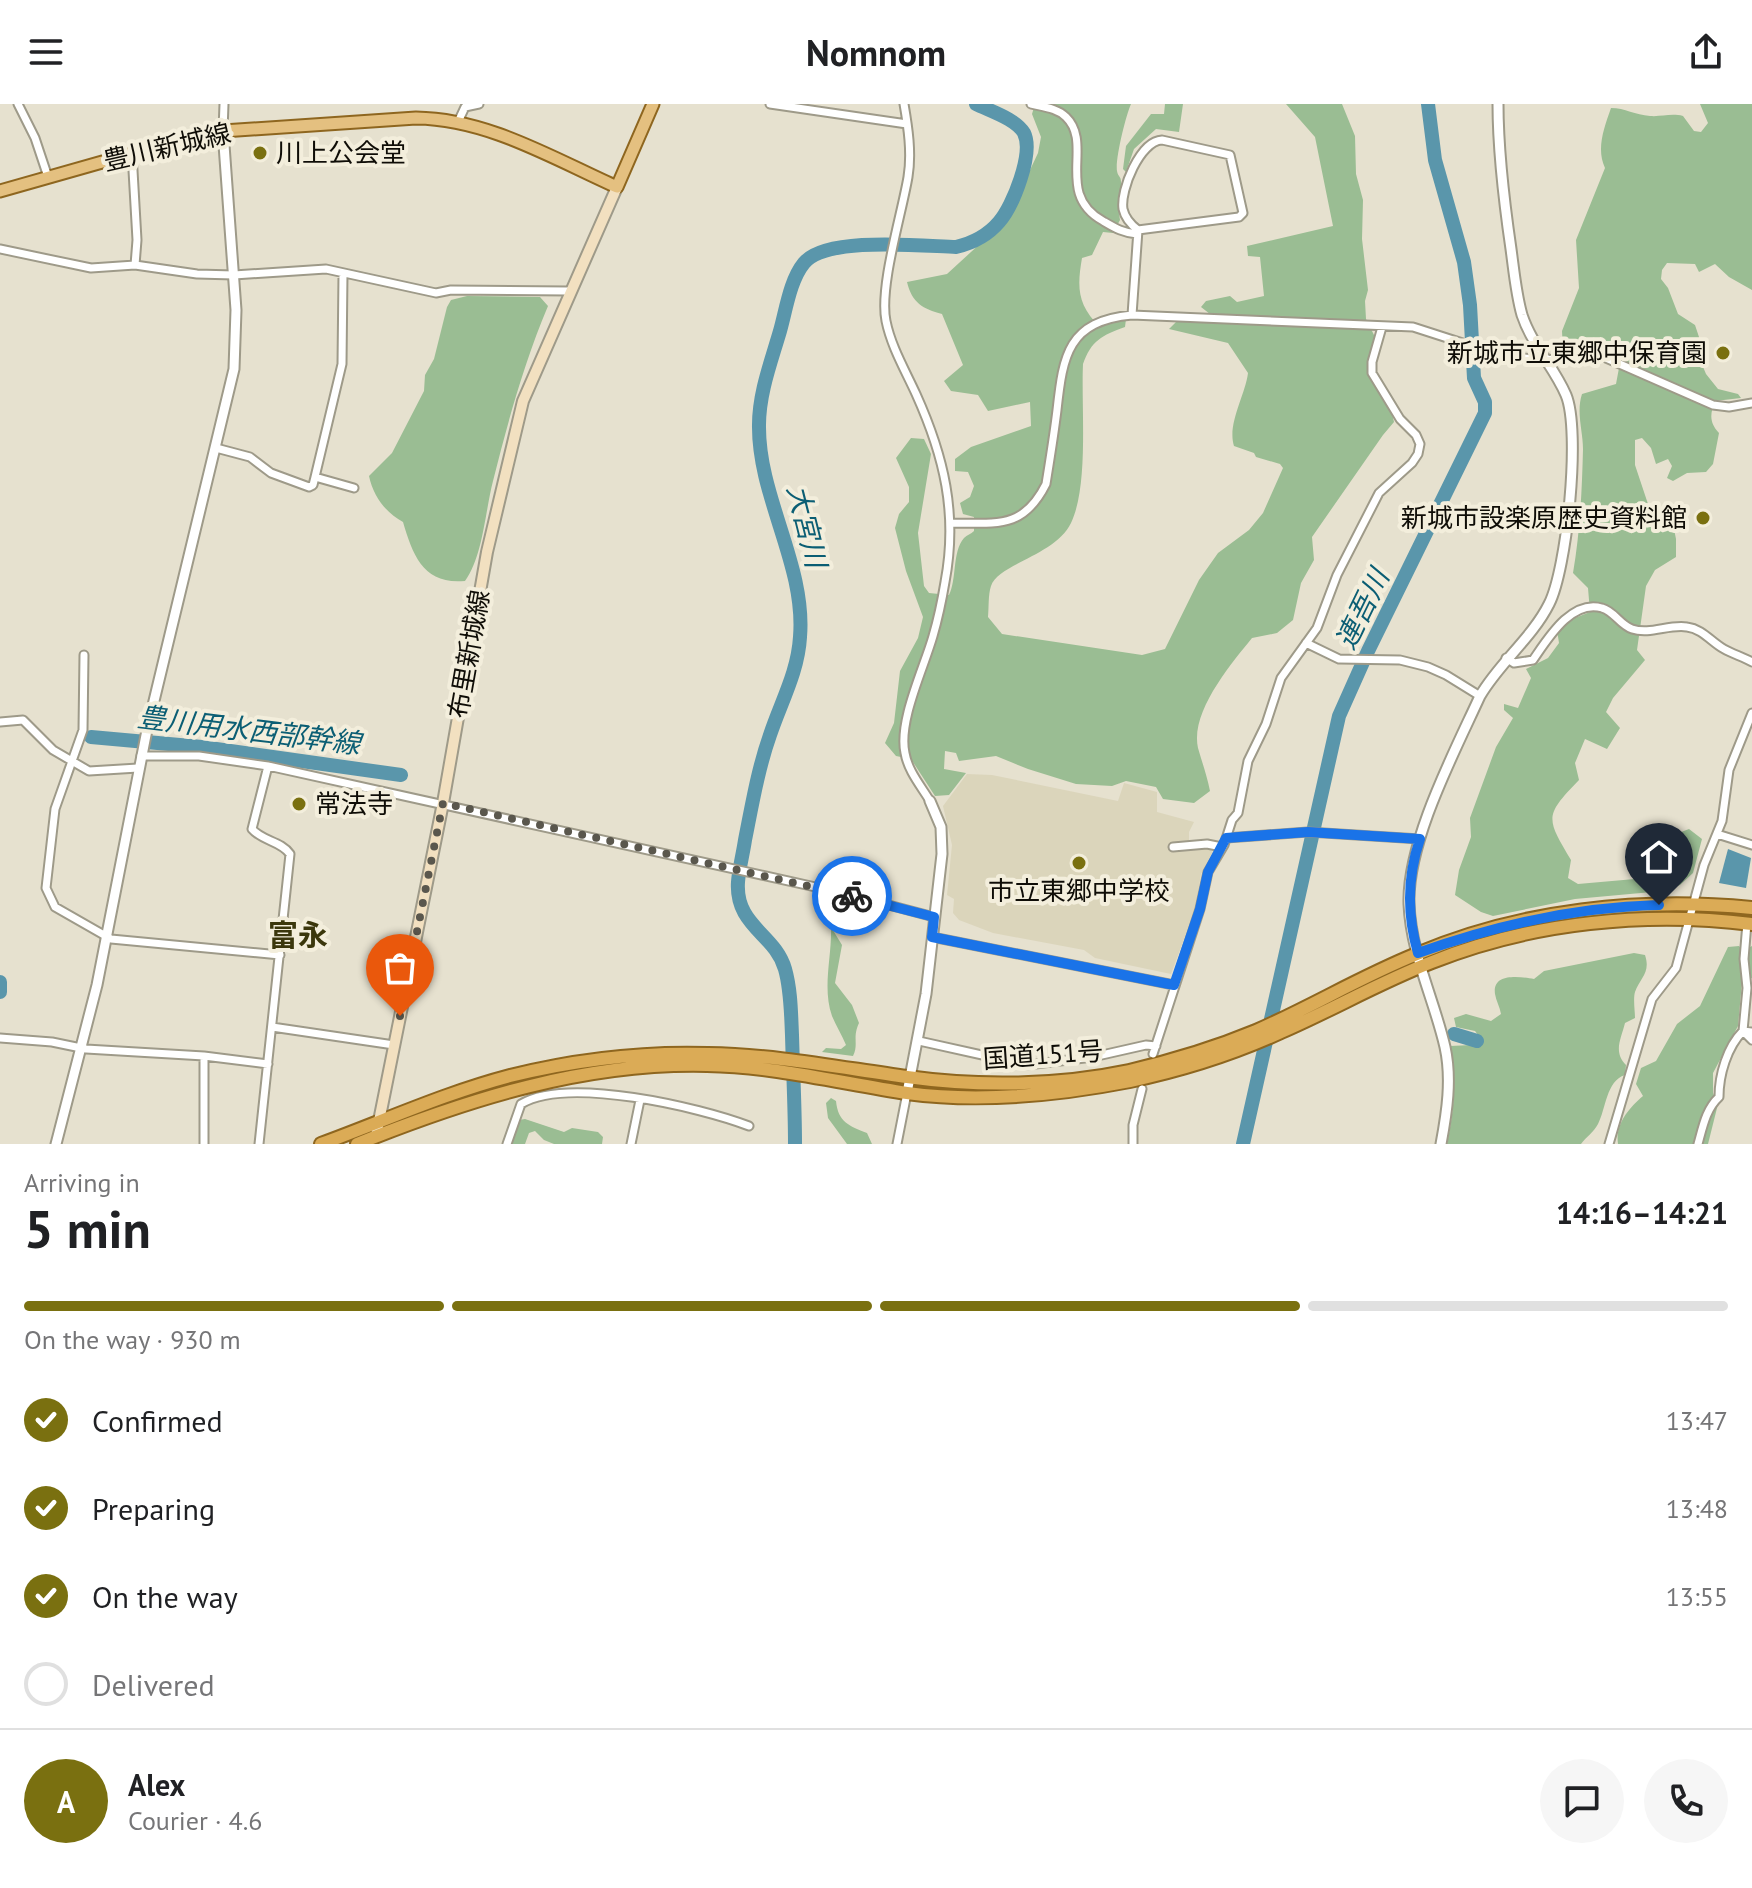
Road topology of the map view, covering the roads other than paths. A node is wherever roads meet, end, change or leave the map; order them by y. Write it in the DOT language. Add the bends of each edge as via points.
graph roads {
  1 [pos="18,104"];
  2 [pos="224,104"];
  3 [pos="479,104"];
  4 [pos="653,104"];
  5 [pos="770,104"];
  6 [pos="904,104"];
  7 [pos="1031,104"];
  8 [pos="1498,104"];
  9 [pos="458,122"];
  10 [pos="907,124"];
  11 [pos="223,131"];
  12 [pos="132,153"];
  13 [pos="48,177"];
  14 [pos="617,187"];
  15 [pos="0,191"];
  16 [pos="1137,232"];
  17 [pos="0,249"];
  18 [pos="135,265"];
  19 [pos="343,274"];
  20 [pos="234,275"];
  21 [pos="569,291"];
  22 [pos="1132,315"];
  23 [pos="1382,327"];
  24 [pos="1544,360"];
  25 [pos="1752,403"];
  26 [pos="216,448"];
  27 [pos="315,477"];
  28 [pos="354,488"];
  29 [pos="951,523"];
  30 [pos="1306,643"];
  31 [pos="84,655"];
  32 [pos="1506,658"];
  33 [pos="1752,662"];
  34 [pos="1480,696"];
  35 [pos="1752,713"];
  36 [pos="0,722"];
  37 [pos="142,751"];
  38 [pos="72,764"];
  39 [pos="268,766"];
  40 [pos="138,768"];
  41 [pos="930,801"];
  42 [pos="443,803"];
  43 [pos="1717,834"];
  44 [pos="1226,838"];
  45 [pos="1420,839"];
  46 [pos="1752,845"];
  47 [pos="1173,847"];
  48 [pos="1222,847"];
  49 [pos="1695,905"];
  50 [pos="1752,908"];
  51 [pos="934,917"];
  52 [pos="1690,918"];
  53 [pos="1750,924"];
  54 [pos="107,937"];
  55 [pos="932,937"];
  56 [pos="280,955"];
  57 [pos="1419,960"];
  58 [pos="1174,985"];
  59 [pos="272,1027"];
  60 [pos="1748,1032"];
  61 [pos="1257,1037"];
  62 [pos="0,1038"];
  63 [pos="1752,1040"];
  64 [pos="919,1041"];
  65 [pos="394,1045"];
  66 [pos="81,1048"];
  67 [pos="204,1056"];
  68 [pos="268,1064"];
  69 [pos="779,1064"];
  70 [pos="910,1078"];
  71 [pos="1142,1089"];
  72 [pos="907,1093"];
  73 [pos="640,1100"];
  74 [pos="749,1126"];
  75 [pos="377,1134"];
  76 [pos="56,1144"];
  77 [pos="204,1144"];
  78 [pos="259,1144"];
  79 [pos="321,1144"];
  80 [pos="357,1144"];
  81 [pos="507,1144"];
  82 [pos="631,1144"];
  83 [pos="897,1144"];
  84 [pos="1133,1144"];
  85 [pos="1441,1144"];
  86 [pos="1609,1144"];
  87 [pos="1698,1144"];
  1 -- 13 [label="street"];
  2 -- 11 [label="street"];
  3 -- 9 [label="street" via="465,107"];
  4 -- 14 [label="main road"];
  5 -- 10 [label="street"];
  6 -- 10 [label="street"];
  7 -- 16 [label="street" via="1064,114 1072,124 1082,204 1122,233"];
  8 -- 24 [label="street" via="1503,194 1517,293"];
  9 -- 11 [label="main road, 豊川新城線" via="400,119"];
  9 -- 14 [label="main road, 豊川新城線" via="502,135"];
  10 -- 29 [label="street" via="909,173 885,319 935,437"];
  11 -- 12 [label="main road, 豊川新城線"];
  11 -- 20 [label="street"];
  12 -- 13 [label="main road, 豊川新城線"];
  12 -- 18 [label="street"];
  13 -- 15 [label="main road, 豊川新城線"];
  14 -- 21 [label="main road, 布里新城線"];
  16 -- 16 [label="street" via="1239,217 1243,213 1230,155 1162,140 1139,153 1123,203"];
  16 -- 22 [label="street"];
  17 -- 18 [label="street" via="91,268"];
  18 -- 20 [label="street"];
  19 -- 20 [label="street" via="326,269"];
  19 -- 21 [label="street" via="436,293"];
  19 -- 27 [label="street" via="342,364"];
  20 -- 26 [label="street" via="237,342"];
  21 -- 42 [label="main road, 布里新城線" via="523,401 487,552"];
  22 -- 23 [label="street"];
  22 -- 29 [label="street" via="1112,317 1073,342 1062,364 1046,484 1037,502 1017,518 998,523"];
  23 -- 24 [label="street" via="1413,327 1503,356"];
  23 -- 30 [label="street" via="1372,373 1416,435 1418,454 1379,493"];
  24 -- 25 [label="street" via="1599,355 1713,405"];
  24 -- 32 [label="street" via="1566,394 1573,430 1561,567 1549,604"];
  26 -- 27 [label="street" via="250,457 271,473 309,487"];
  26 -- 37 [label="street"];
  27 -- 28 [label="street"];
  29 -- 41 [label="street" via="935,632 904,735 907,763"];
  30 -- 34 [label="street" via="1339,659 1400,660 1428,667"];
  30 -- 44 [label="street" via="1281,678 1248,761 1240,806"];
  31 -- 38 [label="street" via="83,730"];
  32 -- 33 [label="street" via="1514,663 1533,660 1552,630 1592,607 1603,608 1633,629 1694,628"];
  32 -- 34 [label="street"];
  34 -- 45 [label="street"];
  35 -- 43 [label="street" via="1729,770"];
  36 -- 38 [label="street" via="23,720"];
  37 -- 39 [label="street"];
  37 -- 40 [label="street"];
  38 -- 40 [label="street" via="97,772"];
  38 -- 54 [label="street" via="55,809 46,888 55,907"];
  39 -- 42 [label="street"];
  39 -- 56 [label="street" via="251,824 255,834 290,854"];
  40 -- 54 [label="street"];
  41 -- 51 [label="street" via="943,838"];
  42 -- 51 [label="street"];
  42 -- 65 [label="main road, 布里新城線"];
  43 -- 46 [label="street"];
  43 -- 49 [label="street"];
  44 -- 45 [label="street" via="1319,832"];
  44 -- 48 [label="street"];
  45 -- 57 [label="street" via="1409,890"];
  47 -- 48 [label="street"];
  48 -- 58 [label="street" via="1208,872"];
  49 -- 50 [label="highway, 国道151号"];
  49 -- 52 [label="street"];
  49 -- 57 [label="highway, 国道151号" via="1554,915 1471,935"];
  51 -- 55 [label="street"];
  52 -- 53 [label="highway, 国道151号"];
  52 -- 57 [label="highway, 国道151号" via="1555,929"];
  52 -- 86 [label="street" via="1676,968 1652,999"];
  53 -- 60 [label="street" via="1744,959"];
  54 -- 56 [label="street"];
  54 -- 66 [label="street"];
  55 -- 58 [label="street"];
  55 -- 64 [label="street"];
  56 -- 59 [label="street"];
  57 -- 61 [label="highway, 国道151号" via="1285,1017"];
  57 -- 61 [label="highway, 国道151号" via="1283,1032"];
  57 -- 85 [label="street" via="1445,1048 1449,1083"];
  58 -- 64 [label="street" via="1155,1050 1146,1045 1027,1065"];
  59 -- 65 [label="street"];
  59 -- 68 [label="street"];
  60 -- 63 [label="street"];
  60 -- 87 [label="street" via="1722,1070 1719,1097 1711,1105"];
  61 -- 70 [label="highway, 国道151号" via="1089,1077 1027,1082"];
  61 -- 72 [label="highway, 国道151号" via="1162,1074 1078,1090 1011,1097"];
  62 -- 66 [label="street"];
  64 -- 70 [label="street"];
  65 -- 75 [label="main road, 布里新城線"];
  66 -- 67 [label="street"];
  66 -- 76 [label="street"];
  67 -- 68 [label="street"];
  67 -- 77 [label="street"];
  68 -- 78 [label="street"];
  69 -- 70 [label="highway, 国道151号" via="803,1061"];
  69 -- 72 [label="highway, 国道151号" via="804,1076"];
  69 -- 75 [label="highway, 国道151号" via="602,1070 532,1085"];
  70 -- 72 [label="street"];
  71 -- 84 [label="street"];
  72 -- 83 [label="street"];
  73 -- 74 [label="street"];
  73 -- 81 [label="street" via="593,1091 524,1101"];
  73 -- 82 [label="street"];
  75 -- 79 [label="highway, 国道151号"];
  75 -- 80 [label="highway, 国道151号"];
}
